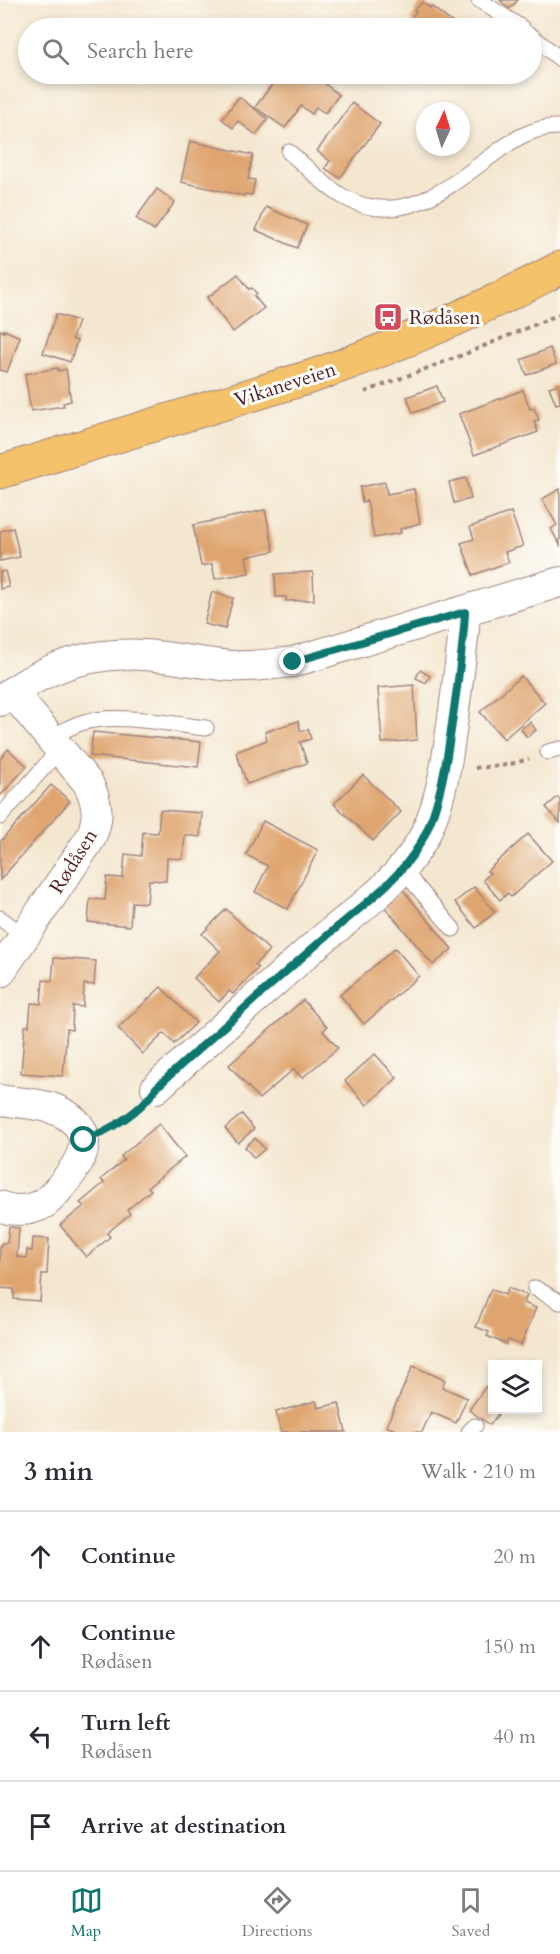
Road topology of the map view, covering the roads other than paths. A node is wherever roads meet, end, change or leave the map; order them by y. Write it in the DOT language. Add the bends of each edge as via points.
graph roads {
  1 [pos="479,0"];
  2 [pos="507,18"];
  3 [pos="542,45"];
  4 [pos="560,59"];
  5 [pos="560,127"];
  6 [pos="289,152"];
  7 [pos="560,268"];
  8 [pos="0,472"];
  9 [pos="560,582"];
  10 [pos="465,612"];
  11 [pos="6,697"];
  12 [pos="206,728"];
  13 [pos="55,744"];
  14 [pos="0,817"];
  15 [pos="402,869"];
  16 [pos="0,918"];
  17 [pos="453,929"];
  18 [pos="24,936"];
  19 [pos="0,972"];
  20 [pos="156,1088"];
  21 [pos="0,1100"];
  22 [pos="0,1206"];
  23 [pos="535,1288"];
  24 [pos="560,1302"];
  1 -- 2 [label="lane"];
  3 -- 4 [label="lane"];
  5 -- 6 [label="lane" via="527,134 434,196 397,207 361,204 341,195"];
  7 -- 8 [label="main road, Vikaneveien" via="478,310 364,358"];
  9 -- 10 [label="street, Rødåsen"];
  10 -- 11 [label="street, Rødåsen" via="293,662 263,666 106,655 41,675"];
  10 -- 15 [label="street" via="456,695 434,813"];
  11 -- 13 [label="street, Rødåsen"];
  12 -- 13 [label="lane" via="128,719 85,722 68,728"];
  13 -- 14 [label="lane"];
  13 -- 18 [label="street, Rødåsen" via="88,783 98,817 90,839"];
  15 -- 17 [label="lane"];
  15 -- 20 [label="street"];
  16 -- 18 [label="lane"];
  18 -- 19 [label="street, Rødåsen"];
  21 -- 22 [label="street" via="58,1110 80,1126 84,1140 82,1158 39,1207 23,1210"];
  23 -- 24 [label="lane"];
}
